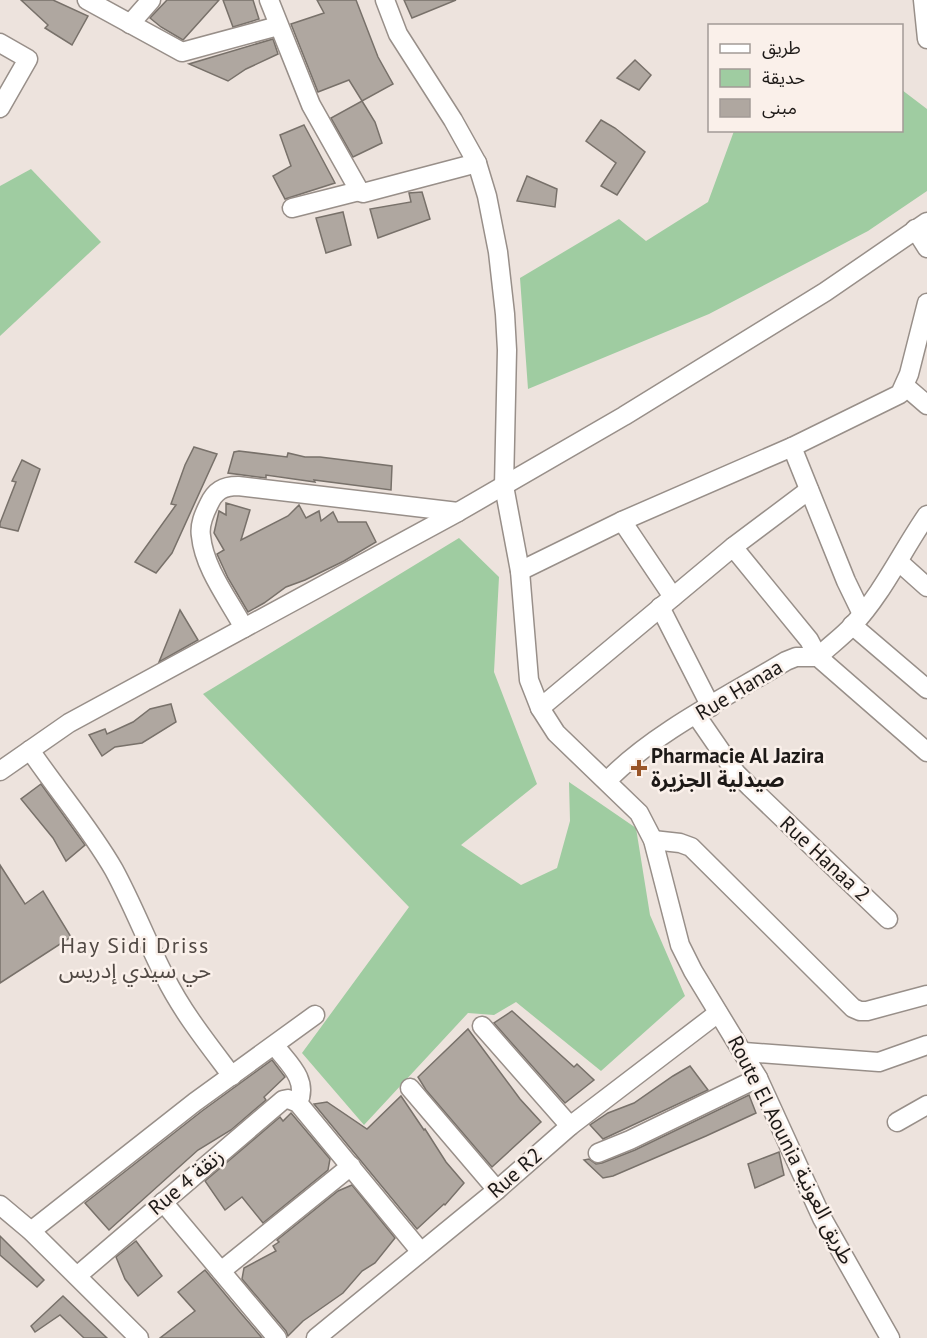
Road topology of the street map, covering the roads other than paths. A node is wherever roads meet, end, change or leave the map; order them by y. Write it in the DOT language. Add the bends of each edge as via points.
graph roads {
  1 [pos="87,0"];
  2 [pos="151,0"];
  3 [pos="269,0"];
  4 [pos="385,0"];
  5 [pos="923,0"];
  6 [pos="130,24"];
  7 [pos="278,26"];
  8 [pos="927,39"];
  9 [pos="0,43"];
  10 [pos="0,108"];
  11 [pos="477,163"];
  12 [pos="359,191"];
  13 [pos="292,208"];
  14 [pos="921,225"];
  15 [pos="927,248"];
  16 [pos="927,303"];
  17 [pos="905,386"];
  18 [pos="927,405"];
  19 [pos="792,447"];
  20 [pos="504,486"];
  21 [pos="809,490"];
  22 [pos="458,512"];
  23 [pos="927,514"];
  24 [pos="622,521"];
  25 [pos="733,547"];
  26 [pos="899,562"];
  27 [pos="520,571"];
  28 [pos="927,587"];
  29 [pos="666,602"];
  30 [pos="857,620"];
  31 [pos="244,628"];
  32 [pos="818,657"];
  33 [pos="927,689"];
  34 [pos="540,708"];
  35 [pos="703,711"];
  36 [pos="925,747"];
  37 [pos="30,750"];
  38 [pos="0,771"];
  39 [pos="607,781"];
  40 [pos="653,840"];
  41 [pos="888,919"];
  42 [pos="927,995"];
  43 [pos="718,1013"];
  44 [pos="315,1015"];
  45 [pos="482,1026"];
  46 [pos="927,1045"];
  47 [pos="275,1046"];
  48 [pos="744,1052"];
  49 [pos="232,1076"];
  50 [pos="758,1078"];
  51 [pos="410,1088"];
  52 [pos="298,1103"];
  53 [pos="927,1105"];
  54 [pos="897,1122"];
  55 [pos="570,1126"];
  56 [pos="598,1153"];
  57 [pos="351,1166"];
  58 [pos="497,1190"];
  59 [pos="163,1202"];
  60 [pos="0,1205"];
  61 [pos="31,1231"];
  62 [pos="421,1252"];
  63 [pos="221,1271"];
  64 [pos="76,1276"];
  65 [pos="139,1338"];
  66 [pos="277,1338"];
  67 [pos="316,1338"];
  68 [pos="890,1338"];
  1 -- 6 [label="street"];
  2 -- 6 [label="street"];
  3 -- 7 [label="street"];
  4 -- 11 [label="street, Route El Aounia طريق العونية" via="398,34"];
  5 -- 8 [label="street"];
  6 -- 7 [label="street" via="182,52"];
  7 -- 12 [label="street" via="311,105"];
  9 -- 10 [label="street" via="28,59"];
  11 -- 12 [label="street"];
  11 -- 20 [label="street, Route El Aounia طريق العونية" via="496,241 506,314"];
  12 -- 13 [label="street"];
  14 -- 15 [label="street"];
  14 -- 20 [label="street" via="815,298"];
  16 -- 17 [label="street"];
  17 -- 18 [label="street"];
  17 -- 19 [label="street" via="900,394"];
  19 -- 21 [label="street"];
  19 -- 24 [label="street"];
  20 -- 22 [label="street"];
  20 -- 27 [label="street, Route El Aounia طريق العونية"];
  21 -- 25 [label="street"];
  21 -- 30 [label="street" via="846,581"];
  22 -- 31 [label="street"];
  22 -- 31 [label="street" via="238,486 220,489 202,519 200,534 213,572"];
  23 -- 26 [label="street"];
  24 -- 27 [label="street"];
  24 -- 29 [label="street, Rue Hanaa 2"];
  25 -- 29 [label="street"];
  25 -- 32 [label="street" via="809,640"];
  26 -- 28 [label="street"];
  26 -- 30 [label="street"];
  27 -- 34 [label="street, Route El Aounia طريق العونية" via="529,680"];
  29 -- 34 [label="street"];
  29 -- 35 [label="street, Rue Hanaa 2"];
  30 -- 32 [label="street"];
  30 -- 33 [label="street"];
  31 -- 37 [label="street" via="69,723"];
  32 -- 35 [label="street, Rue Hanaa" via="786,661"];
  32 -- 36 [label="street"];
  34 -- 39 [label="street, Route El Aounia طريق العونية" via="575,754"];
  35 -- 39 [label="street, Rue Hanaa" via="637,753"];
  35 -- 41 [label="street, Rue Hanaa 2" via="736,772"];
  37 -- 38 [label="street"];
  37 -- 49 [label="street" via="113,869 166,979"];
  39 -- 40 [label="street, Route El Aounia طريق العونية" via="639,813"];
  40 -- 42 [label="street" via="691,847 853,1008 867,1011"];
  40 -- 43 [label="street, Route El Aounia طريق العونية" via="680,945"];
  43 -- 48 [label="street, Route El Aounia طريق العونية"];
  43 -- 55 [label="street, Rue R2"];
  44 -- 47 [label="street"];
  45 -- 55 [label="street"];
  46 -- 48 [label="street" via="879,1062"];
  47 -- 49 [label="street"];
  47 -- 52 [label="street" via="299,1077 302,1094"];
  48 -- 50 [label="street, Route El Aounia طريق العونية"];
  49 -- 61 [label="street"];
  50 -- 56 [label="street"];
  50 -- 68 [label="street, Route El Aounia طريق العونية" via="822,1218"];
  51 -- 58 [label="street"];
  52 -- 57 [label="street"];
  52 -- 59 [label="street, Rue 4 زنقة" via="283,1100"];
  53 -- 54 [label="street"];
  55 -- 58 [label="street, Rue R2"];
  57 -- 62 [label="street"];
  57 -- 63 [label="street"];
  58 -- 62 [label="street, Rue R2"];
  59 -- 63 [label="street"];
  59 -- 64 [label="street, Rue 4 زنقة"];
  60 -- 61 [label="street"];
  61 -- 64 [label="street"];
  62 -- 67 [label="street, Rue R2"];
  63 -- 66 [label="street"];
  64 -- 65 [label="street"];
}
